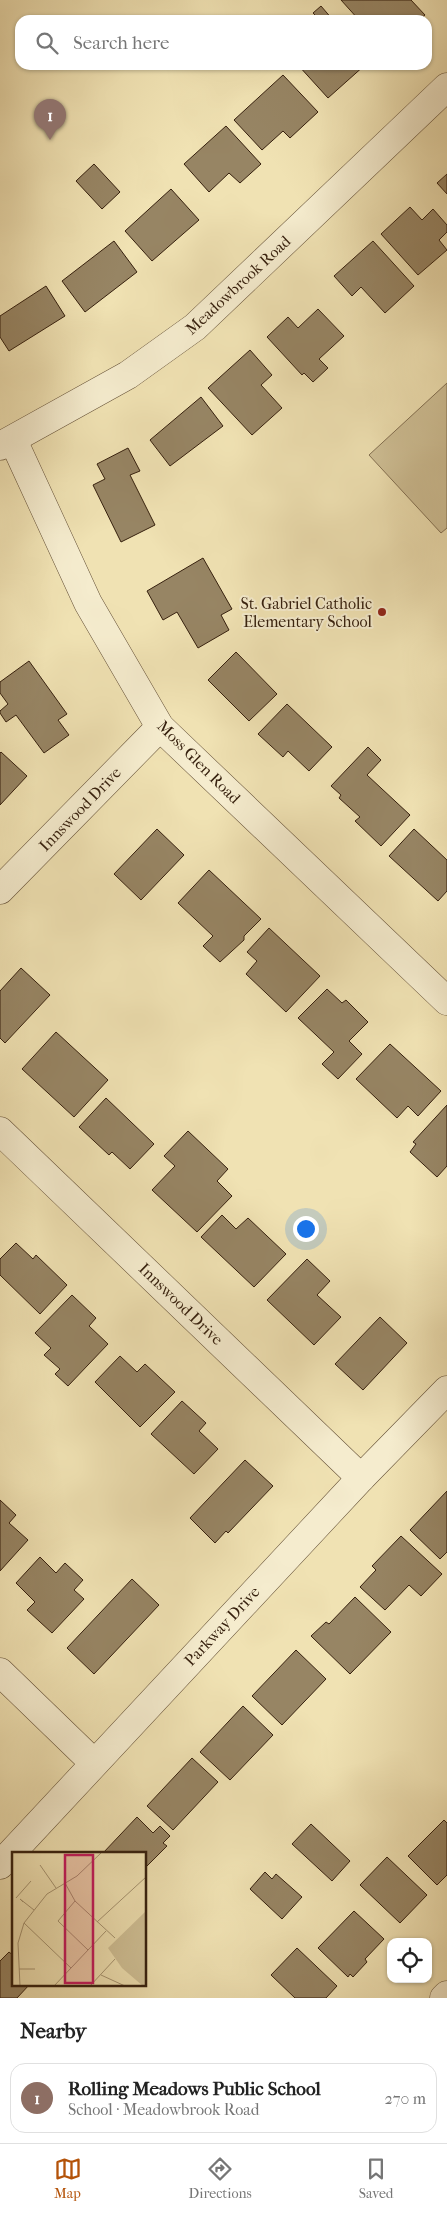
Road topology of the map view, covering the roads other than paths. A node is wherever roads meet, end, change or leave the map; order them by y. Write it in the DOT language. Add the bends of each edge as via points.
graph roads {
  1 [pos="447,87"];
  2 [pos="7,443"];
  3 [pos="160,727"];
  4 [pos="0,890"];
  5 [pos="447,1001"];
  6 [pos="0,1131"];
  7 [pos="447,1390"];
  8 [pos="361,1478"];
  9 [pos="0,1672"];
  10 [pos="94,1763"];
  11 [pos="0,1865"];
  12 [pos="447,1995"];
  13 [pos="444,1998"];
  1 -- 2 [label="street, Meadowbrook Road" via="195,327 128,375"];
  2 -- 3 [label="street, Moss Glen Road" via="88,603"];
  3 -- 4 [label="street, Innswood Drive"];
  3 -- 5 [label="street, Moss Glen Road"];
  6 -- 8 [label="street, Innswood Drive"];
  7 -- 8 [label="street, Parkway Drive"];
  8 -- 10 [label="street, Parkway Drive"];
  9 -- 10 [label="street"];
  10 -- 11 [label="street, Parkway Drive"];
  12 -- 13 [label="street"];
}
